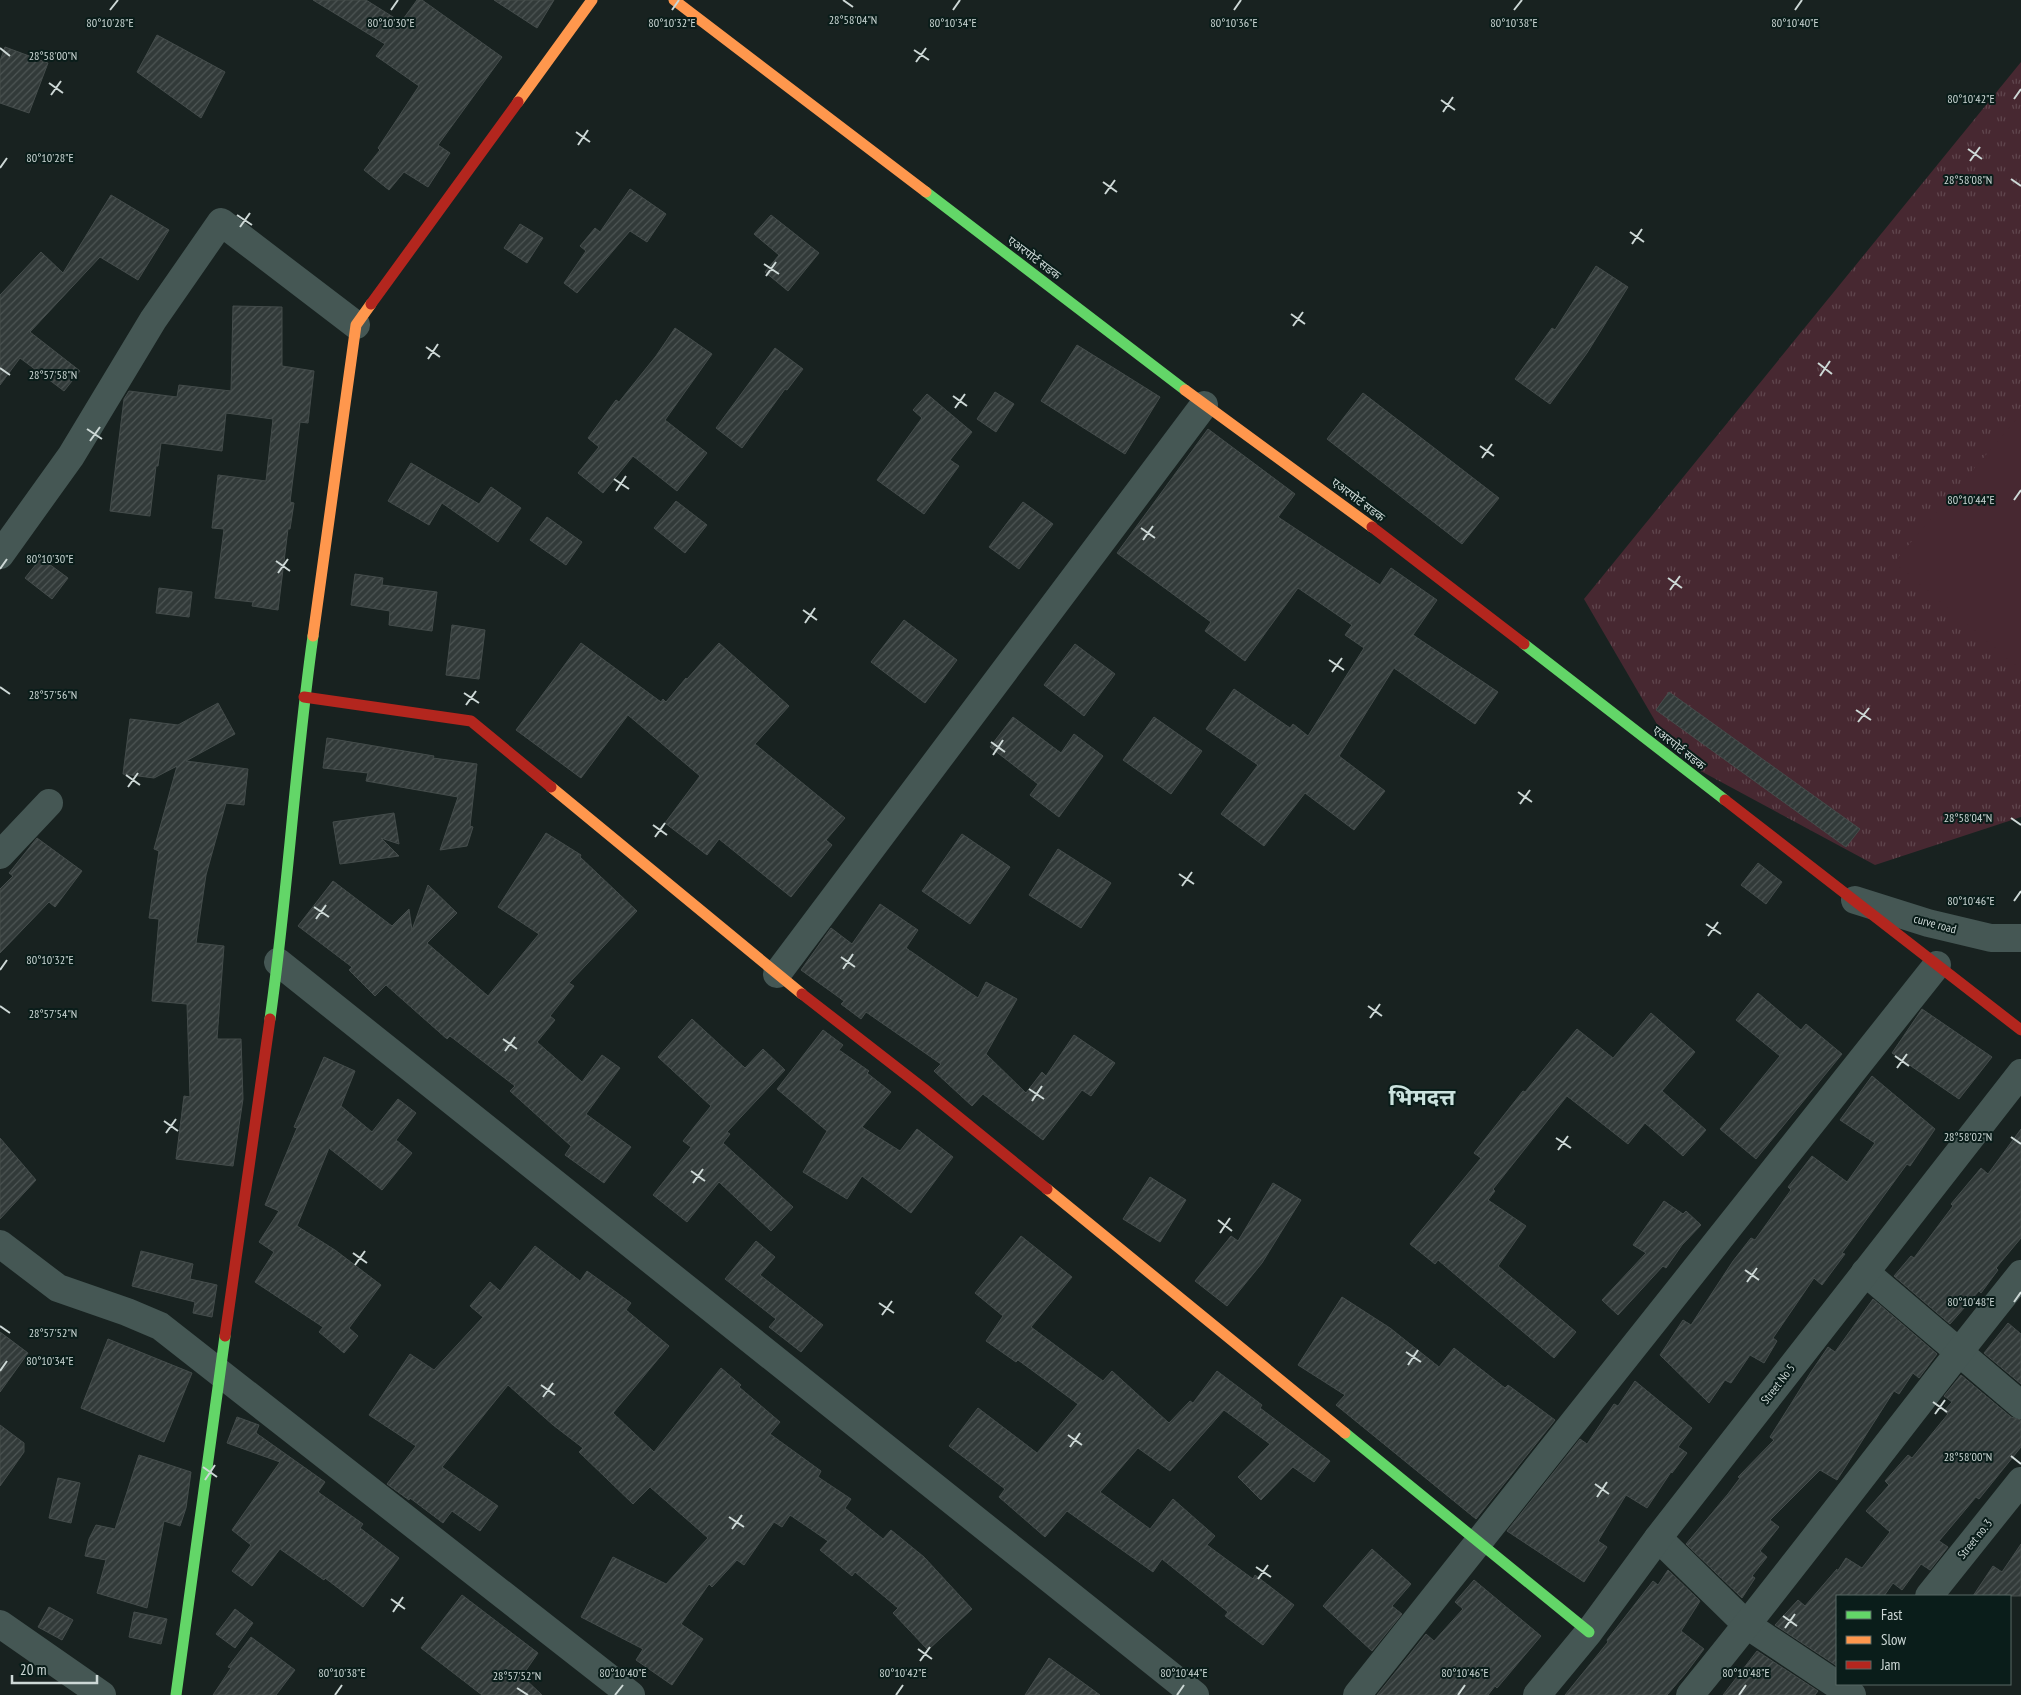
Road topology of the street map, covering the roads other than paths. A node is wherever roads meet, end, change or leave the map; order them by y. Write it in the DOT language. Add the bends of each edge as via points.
graph roads {
  1 [pos="592,0"];
  2 [pos="674,0"];
  3 [pos="356,325"];
  4 [pos="1204,405"];
  5 [pos="0,555"];
  6 [pos="304,697"];
  7 [pos="49,803"];
  8 [pos="0,855"];
  9 [pos="1852,899"];
  10 [pos="2021,938"];
  11 [pos="278,962"];
  12 [pos="1937,965"];
  13 [pos="776,974"];
  14 [pos="2021,1030"];
  15 [pos="2021,1073"];
  16 [pos="0,1244"];
  17 [pos="1865,1272"];
  18 [pos="2021,1274"];
  19 [pos="1959,1351"];
  20 [pos="220,1372"];
  21 [pos="2021,1405"];
  22 [pos="2021,1482"];
  23 [pos="1658,1538"];
  24 [pos="1478,1541"];
  25 [pos="1930,1595"];
  26 [pos="0,1624"];
  27 [pos="1747,1625"];
  28 [pos="1589,1632"];
  29 [pos="1836,1681"];
  30 [pos="1842,1685"];
  31 [pos="1853,1692"];
  32 [pos="102,1695"];
  33 [pos="176,1695"];
  34 [pos="631,1695"];
  35 [pos="1195,1695"];
  36 [pos="1357,1695"];
  37 [pos="1537,1695"];
  38 [pos="1690,1695"];
  1 -- 3 [label="street"];
  2 -- 4 [label="street, एअरपोर्ट सडक"];
  3 -- 5 [label="street" via="221,222 153,320 71,456"];
  3 -- 6 [label="street"];
  4 -- 9 [label="street, एअरपोर्ट सडक" via="1399,548"];
  4 -- 13 [label="street"];
  6 -- 11 [label="street"];
  6 -- 13 [label="street" via="471,722"];
  7 -- 8 [label="street"];
  9 -- 10 [label="street, curve road" via="1982,936"];
  9 -- 12 [label="street, एअरपोर्ट सडक"];
  11 -- 20 [label="street"];
  11 -- 35 [label="street"];
  12 -- 14 [label="street, एअरपोर्ट सडक"];
  12 -- 24 [label="street"];
  13 -- 24 [label="street" via="923,1088"];
  15 -- 17 [label="street, Street No 5"];
  16 -- 20 [label="street" via="58,1288 160,1326"];
  17 -- 19 [label="street"];
  17 -- 23 [label="street, Street No 5"];
  18 -- 19 [label="street"];
  19 -- 21 [label="street"];
  19 -- 27 [label="street"];
  20 -- 33 [label="street"];
  20 -- 34 [label="street"];
  22 -- 25 [label="street, Street no. 3"];
  23 -- 27 [label="street"];
  23 -- 28 [label="street, Street No 5"];
  24 -- 28 [label="street"];
  24 -- 36 [label="street"];
  26 -- 32 [label="street"];
  27 -- 29 [label="street"];
  27 -- 38 [label="street"];
  28 -- 37 [label="street, Street No 5"];
  30 -- 31 [label="street"];
}
